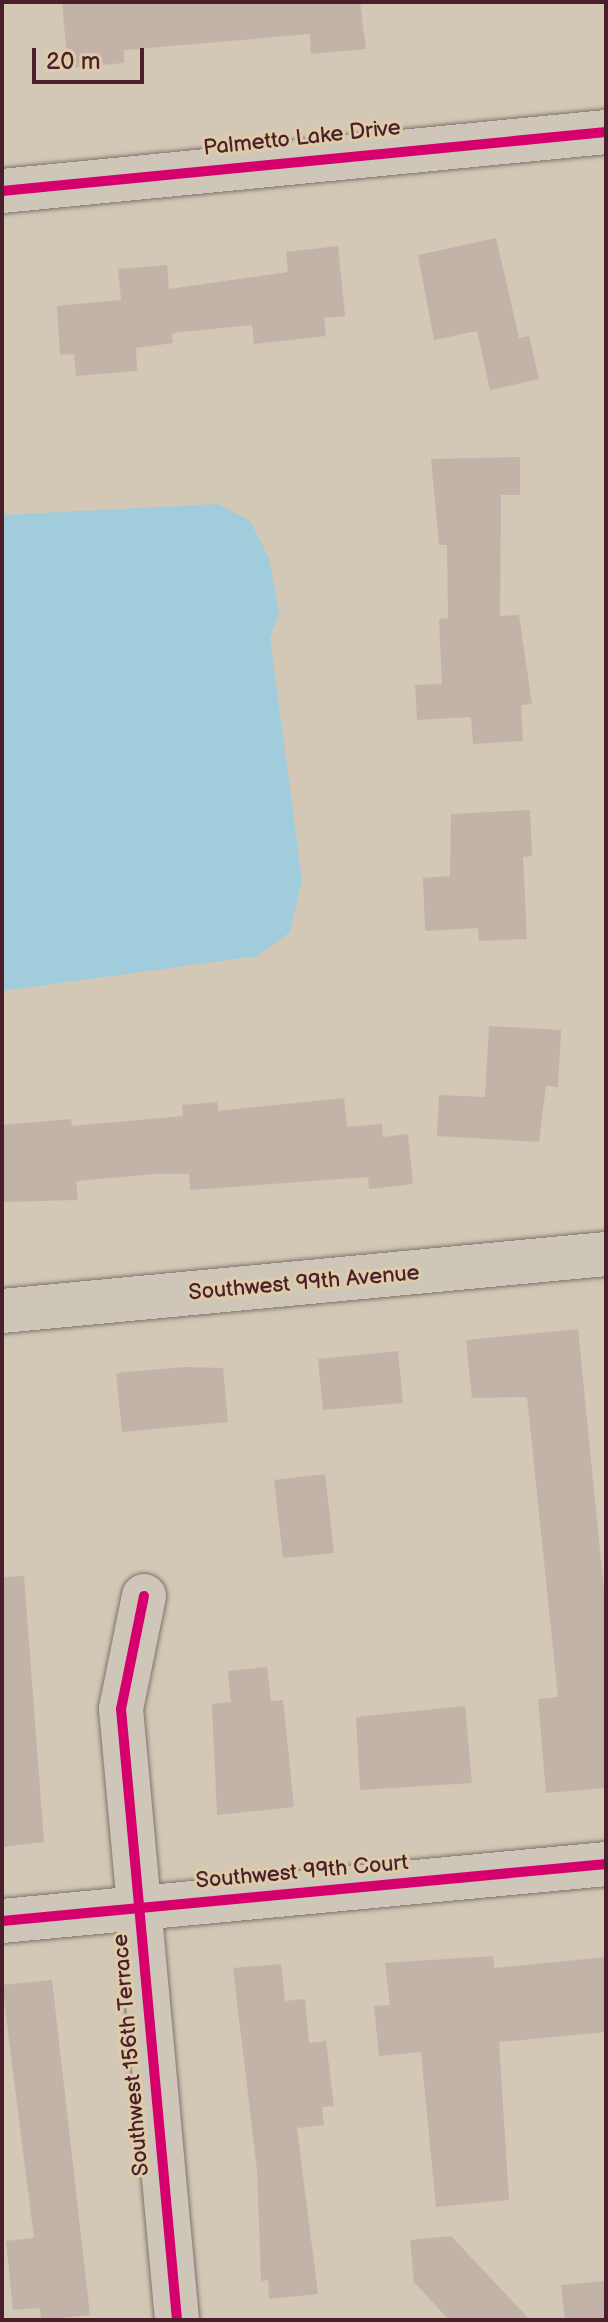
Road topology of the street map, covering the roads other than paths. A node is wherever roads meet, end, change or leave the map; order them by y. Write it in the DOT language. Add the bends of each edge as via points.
graph roads {
  1 [pos="606,132"];
  2 [pos="2,191"];
  3 [pos="606,1254"];
  4 [pos="2,1311"];
  5 [pos="144,1596"];
  6 [pos="606,1864"];
  7 [pos="137,1908"];
  8 [pos="2,1921"];
  9 [pos="177,2320"];
  1 -- 2 [label="street, Palmetto Lake Drive"];
  3 -- 4 [label="street, Southwest 99th Avenue"];
  5 -- 7 [label="street, Southwest 156th Terrace" via="121,1709"];
  6 -- 7 [label="street, Southwest 99th Court"];
  7 -- 8 [label="street, Southwest 99th Court"];
  7 -- 9 [label="street, Southwest 156th Terrace"];
}
